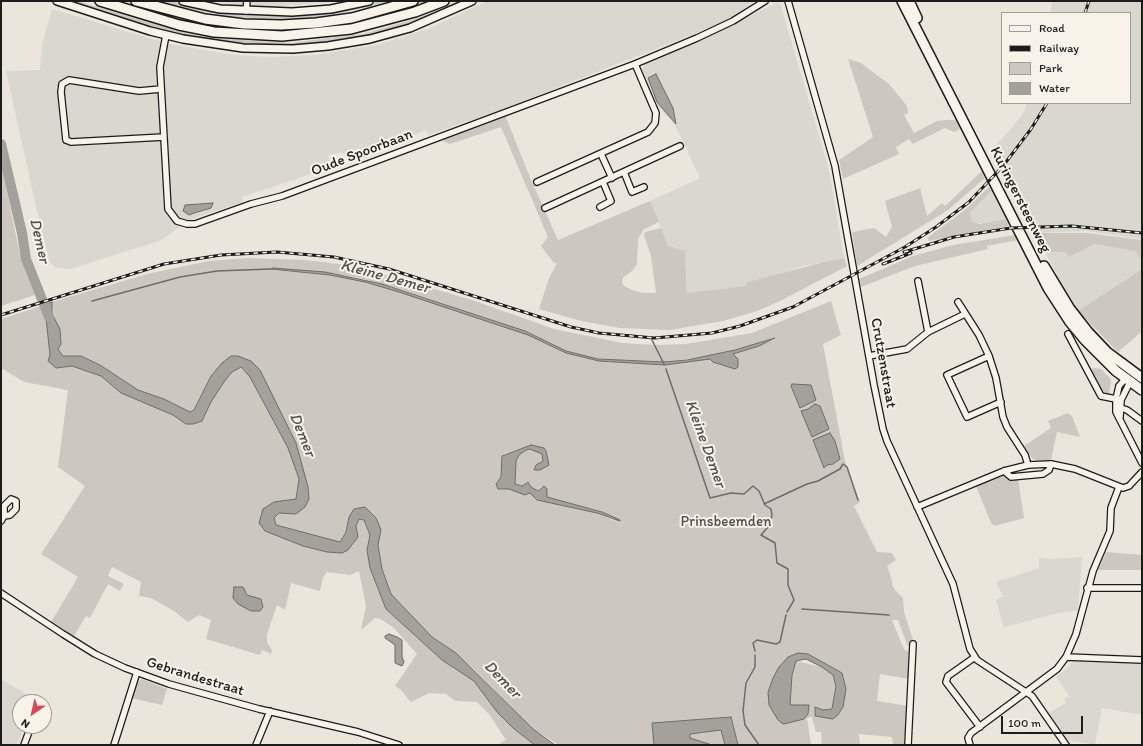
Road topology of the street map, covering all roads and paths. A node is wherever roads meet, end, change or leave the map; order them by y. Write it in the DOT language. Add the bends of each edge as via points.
graph roads {
  1 [pos="57,1"];
  2 [pos="100,1"];
  3 [pos="136,1"];
  4 [pos="183,1"];
  5 [pos="247,1"];
  6 [pos="369,1"];
  7 [pos="413,1"];
  8 [pos="444,1"];
  9 [pos="472,1"];
  10 [pos="765,1"];
  11 [pos="788,1"];
  12 [pos="902,1"];
  13 [pos="909,1"];
  14 [pos="246,11"];
  15 [pos="166,35"];
  16 [pos="635,64"];
  17 [pos="161,89"];
  18 [pos="164,137"];
  19 [pos="680,146"];
  20 [pos="601,154"];
  21 [pos="624,172"];
  22 [pos="612,178"];
  23 [pos="537,182"];
  24 [pos="603,182"];
  25 [pos="644,187"];
  26 [pos="600,207"];
  27 [pos="546,208"];
  28 [pos="918,281"];
  29 [pos="958,302"];
  30 [pos="965,314"];
  31 [pos="928,332"];
  32 [pos="1068,334"];
  33 [pos="869,356"];
  34 [pos="989,356"];
  35 [pos="1133,372"];
  36 [pos="1142,378"];
  37 [pos="1128,380"];
  38 [pos="1142,390"];
  39 [pos="1119,399"];
  40 [pos="1001,402"];
  41 [pos="1118,407"];
  42 [pos="1142,421"];
  43 [pos="1142,463"];
  44 [pos="1051,464"];
  45 [pos="1028,465"];
  46 [pos="1004,471"];
  47 [pos="1142,472"];
  48 [pos="1119,487"];
  49 [pos="917,507"];
  50 [pos="1087,588"];
  51 [pos="1142,588"];
  52 [pos="1,593"];
  53 [pos="913,644"];
  54 [pos="975,657"];
  55 [pos="1066,657"];
  56 [pos="1142,660"];
  57 [pos="137,672"];
  58 [pos="1027,692"];
  59 [pos="270,711"];
  60 [pos="980,726"];
  61 [pos="901,730"];
  62 [pos="908,732"];
  63 [pos="28,734"];
  64 [pos="24,745"];
  65 [pos="114,745"];
  66 [pos="256,745"];
  67 [pos="399,745"];
  68 [pos="908,745"];
  69 [pos="970,745"];
  70 [pos="1066,745"];
  1 -- 15 [label="street"];
  2 -- 8 [label="main road" via="179,25 214,32 282,36 351,29 389,20"];
  3 -- 7 [label="main road" via="206,19 281,25 352,18"];
  4 -- 14 [label="street" via="220,9"];
  5 -- 14 [label="street"];
  6 -- 14 [label="street" via="331,9 292,12"];
  9 -- 15 [label="street" via="410,28 370,39 328,46 293,49 243,48"];
  10 -- 16 [label="street, Oude Spoorbaan" via="719,28"];
  11 -- 33 [label="street, Crutzenstraat" via="835,166"];
  12 -- 37 [label="main road, Kuringersteenweg" via="1048,288 1085,340"];
  13 -- 35 [label="main road, Kuringersteenweg" via="1055,286 1088,332 1107,352"];
  15 -- 17 [label="street, Oude Spoorbaan" via="160,67"];
  16 -- 18 [label="street, Oude Spoorbaan" via="282,196 195,224 177,221 168,209"];
  16 -- 20 [label="street" via="656,113 655,122 648,132"];
  17 -- 18 [label="street, Oude Spoorbaan"];
  17 -- 18 [label="street" via="139,91 69,80 62,84 61,92 66,140 71,142"];
  19 -- 21 [label="street"];
  20 -- 22 [label="street"];
  20 -- 23 [label="street"];
  21 -- 22 [label="street"];
  21 -- 25 [label="street" via="632,192"];
  22 -- 24 [label="street"];
  24 -- 26 [label="street" via="612,201"];
  24 -- 27 [label="street"];
  28 -- 31 [label="street"];
  29 -- 30 [label="street"];
  30 -- 31 [label="street"];
  30 -- 34 [label="street"];
  31 -- 33 [label="street" via="905,350"];
  32 -- 39 [label="street" via="1101,396"];
  33 -- 49 [label="street, Crutzenstraat" via="883,430"];
  34 -- 40 [label="street"];
  34 -- 40 [label="street" via="948,375 967,417"];
  35 -- 36 [label="main road, Kuringersteenweg"];
  35 -- 37 [label="street"];
  37 -- 38 [label="main road, Kuringersteenweg"];
  37 -- 39 [label="street" via="1120,383"];
  39 -- 41 [label="street"];
  40 -- 45 [label="street" via="1007,427 1025,455"];
  41 -- 42 [label="street"];
  41 -- 43 [label="street" via="1120,421"];
  44 -- 45 [label="street"];
  44 -- 46 [label="street" via="1049,470 1043,474 1011,477"];
  44 -- 48 [label="street" via="1083,471"];
  45 -- 46 [label="street"];
  46 -- 49 [label="street"];
  47 -- 48 [label="street" via="1127,488"];
  48 -- 50 [label="street" via="1111,508 1110,531"];
  49 -- 54 [label="street, Crutzenstraat" via="953,584 968,644"];
  50 -- 51 [label="street"];
  50 -- 55 [label="street" via="1076,634"];
  52 -- 57 [label="street, Gebrandestraat" via="95,654"];
  53 -- 62 [label="street"];
  54 -- 58 [label="street, Crutzenstraat"];
  54 -- 60 [label="street" via="948,676 946,682"];
  55 -- 56 [label="street"];
  55 -- 58 [label="street" via="1058,669"];
  57 -- 59 [label="street, Gebrandestraat" via="169,684"];
  57 -- 65 [label="street"];
  58 -- 60 [label="street"];
  58 -- 70 [label="street"];
  59 -- 66 [label="street"];
  59 -- 67 [label="street, Gebrandestraat" via="364,733"];
  60 -- 69 [label="street" via="970,736"];
  61 -- 62 [label="street"];
  62 -- 68 [label="street"];
  63 -- 64 [label="street"];
}
